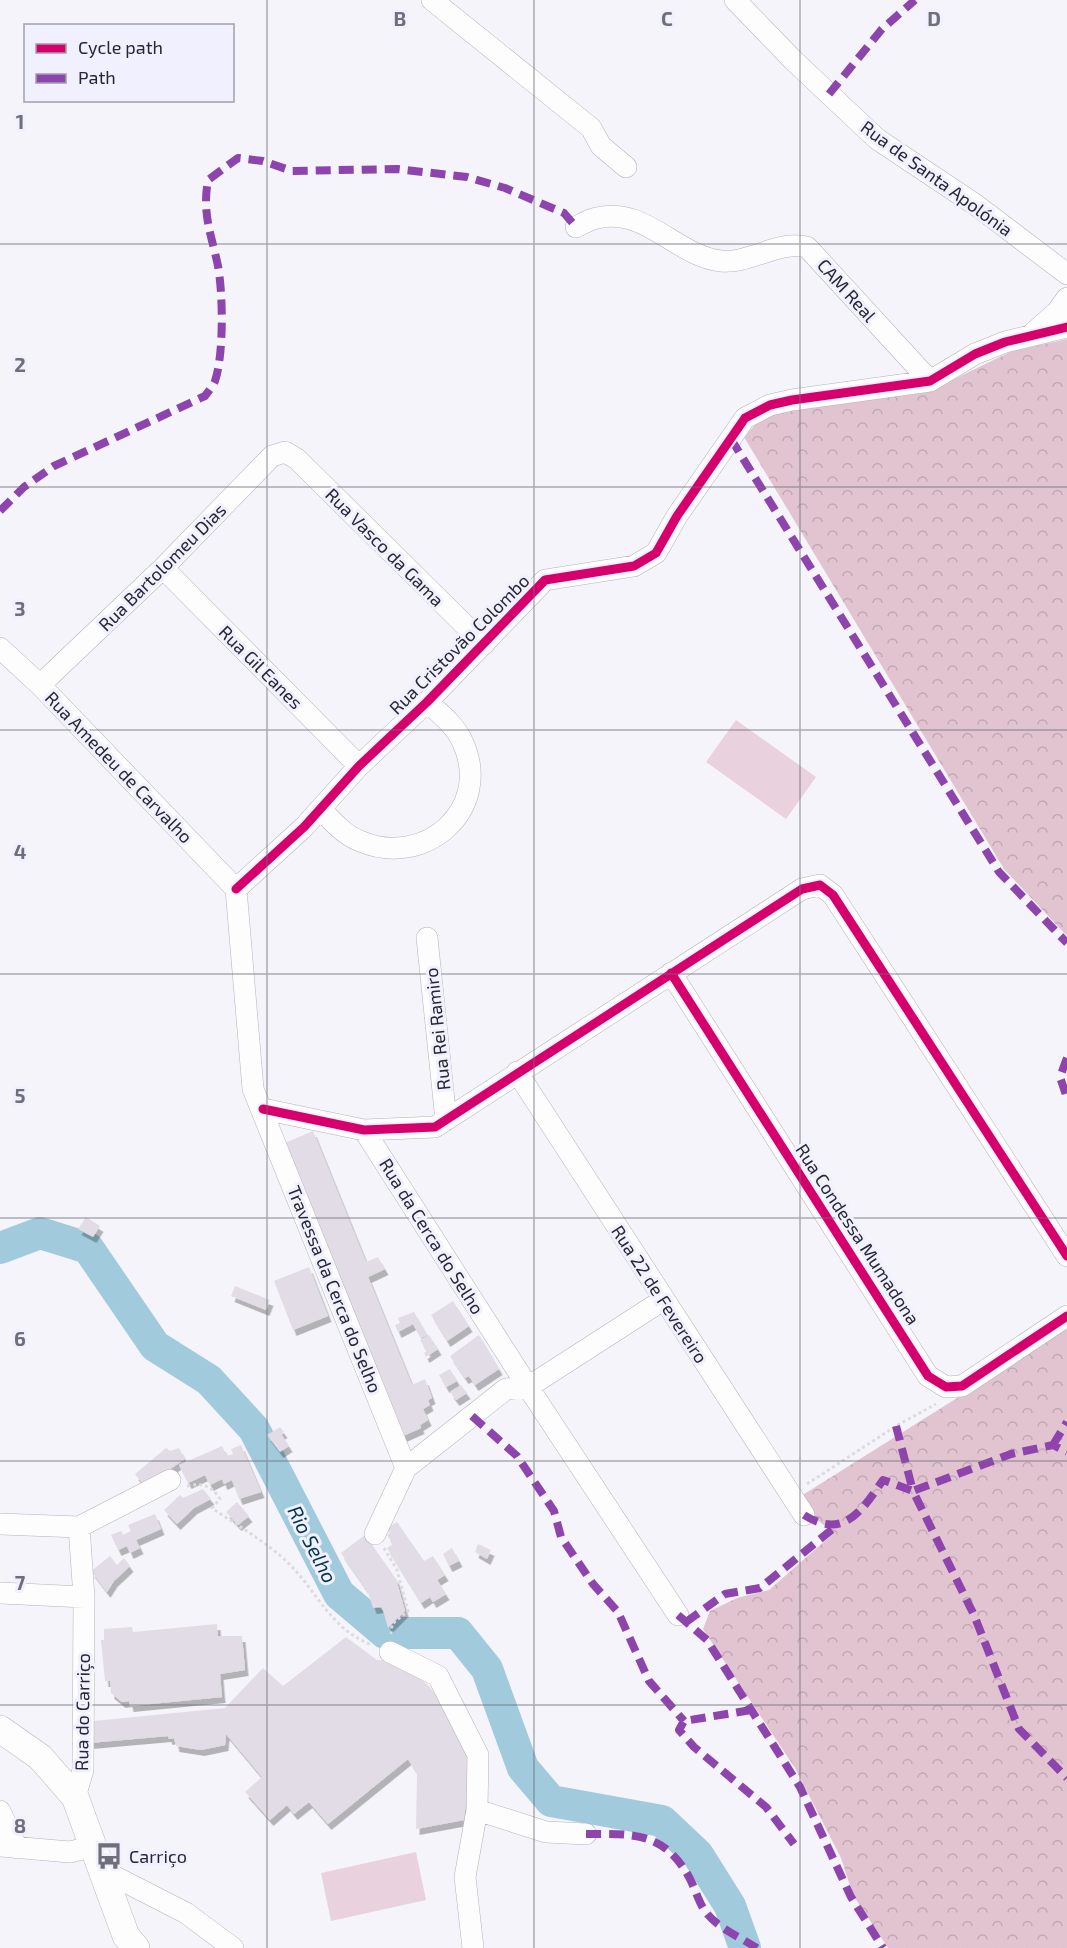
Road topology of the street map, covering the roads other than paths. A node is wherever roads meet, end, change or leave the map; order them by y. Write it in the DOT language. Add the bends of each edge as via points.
graph roads {
  1 [pos="432,0"];
  2 [pos="735,0"];
  3 [pos="626,167"];
  4 [pos="576,227"];
  5 [pos="1067,274"];
  6 [pos="1067,298"];
  7 [pos="1067,321"];
  8 [pos="1067,327"];
  9 [pos="1031,335"];
  10 [pos="930,381"];
  11 [pos="285,452"];
  12 [pos="163,568"];
  13 [pos="484,644"];
  14 [pos="0,648"];
  15 [pos="40,685"];
  16 [pos="427,702"];
  17 [pos="358,766"];
  18 [pos="321,809"];
  19 [pos="236,889"];
  20 [pos="427,938"];
  21 [pos="671,973"];
  22 [pos="517,1072"];
  23 [pos="263,1109"];
  24 [pos="446,1120"];
  25 [pos="364,1130"];
  26 [pos="1067,1257"];
  27 [pos="663,1300"];
  28 [pos="1067,1316"];
  29 [pos="528,1387"];
  30 [pos="406,1468"];
  31 [pos="176,1482"];
  32 [pos="804,1515"];
  33 [pos="0,1524"];
  34 [pos="79,1527"];
  35 [pos="375,1534"];
  36 [pos="0,1593"];
  37 [pos="84,1597"];
  38 [pos="678,1615"];
  39 [pos="390,1652"];
  40 [pos="0,1729"];
  41 [pos="75,1797"];
  42 [pos="0,1810"];
  43 [pos="477,1810"];
  44 [pos="586,1834"];
  45 [pos="9,1847"];
  46 [pos="97,1857"];
  47 [pos="136,1948"];
  48 [pos="233,1948"];
  49 [pos="473,1948"];
  1 -- 3 [label="street" via="591,128 601,146"];
  2 -- 5 [label="street, Rua de Santa Apolónia" via="877,139 976,205"];
  4 -- 10 [label="street, CAM Real" via="597,218 632,220 647,224 700,254 725,261 794,245 807,247"];
  6 -- 9 [label="street, Rua Cristovão Colombo"];
  7 -- 9 [label="street, Rua Cristovão Colombo"];
  8 -- 9 [label="street, Rua Cristovão Colombo"];
  9 -- 10 [label="street, Rua Cristovão Colombo" via="975,354"];
  10 -- 13 [label="street, Rua Cristovão Colombo" via="792,400 770,405 745,418 656,553 634,566 545,580"];
  11 -- 12 [label="street, Rua Bartolomeu Dias" via="272,456"];
  11 -- 13 [label="street, Rua Vasco da Gama" via="297,459"];
  12 -- 15 [label="street, Rua Bartolomeu Dias"];
  12 -- 17 [label="street, Rua Gil Eanes"];
  13 -- 16 [label="street, Rua Cristovão Colombo"];
  14 -- 15 [label="street, Rua Amedeu de Carvalho"];
  15 -- 19 [label="street, Rua Amedeu de Carvalho"];
  16 -- 17 [label="street, Rua Cristovão Colombo"];
  16 -- 18 [label="street" via="454,728 469,758 469,789 446,830 417,846 388,847 361,842"];
  17 -- 18 [label="street, Rua Cristovão Colombo"];
  18 -- 19 [label="street, Rua Cristovão Colombo"];
  19 -- 23 [label="street" via="253,1089"];
  20 -- 24 [label="street, Rua Rei Ramiro"];
  21 -- 22 [label="street"];
  21 -- 26 [label="street" via="802,889 819,885 833,895"];
  21 -- 28 [label="street, Rua Condessa Mumadona" via="928,1376 946,1387 962,1386"];
  22 -- 24 [label="street"];
  22 -- 27 [label="street, Rua 22 de Fevereiro"];
  23 -- 25 [label="street"];
  23 -- 30 [label="street, Travessa da Cerca do Selho"];
  24 -- 25 [label="street" via="435,1127"];
  25 -- 29 [label="street, Rua da Cerca do Selho"];
  27 -- 29 [label="street"];
  27 -- 32 [label="street, Rua 22 de Fevereiro"];
  29 -- 30 [label="street" via="506,1389"];
  29 -- 38 [label="street, Rua da Cerca do Selho"];
  30 -- 35 [label="street"];
  31 -- 34 [label="street"];
  33 -- 34 [label="street"];
  34 -- 37 [label="street, Rua do Carriço"];
  36 -- 37 [label="street"];
  37 -- 41 [label="street, Rua do Carriço" via="83,1770"];
  39 -- 43 [label="street" via="438,1676 478,1755"];
  40 -- 41 [label="street, Rua do Carriço" via="40,1757"];
  41 -- 46 [label="street"];
  42 -- 45 [label="street"];
  43 -- 44 [label="street" via="546,1832"];
  43 -- 49 [label="street" via="465,1877"];
  45 -- 46 [label="street"];
  46 -- 47 [label="street" via="126,1936"];
  46 -- 48 [label="street"];
}
